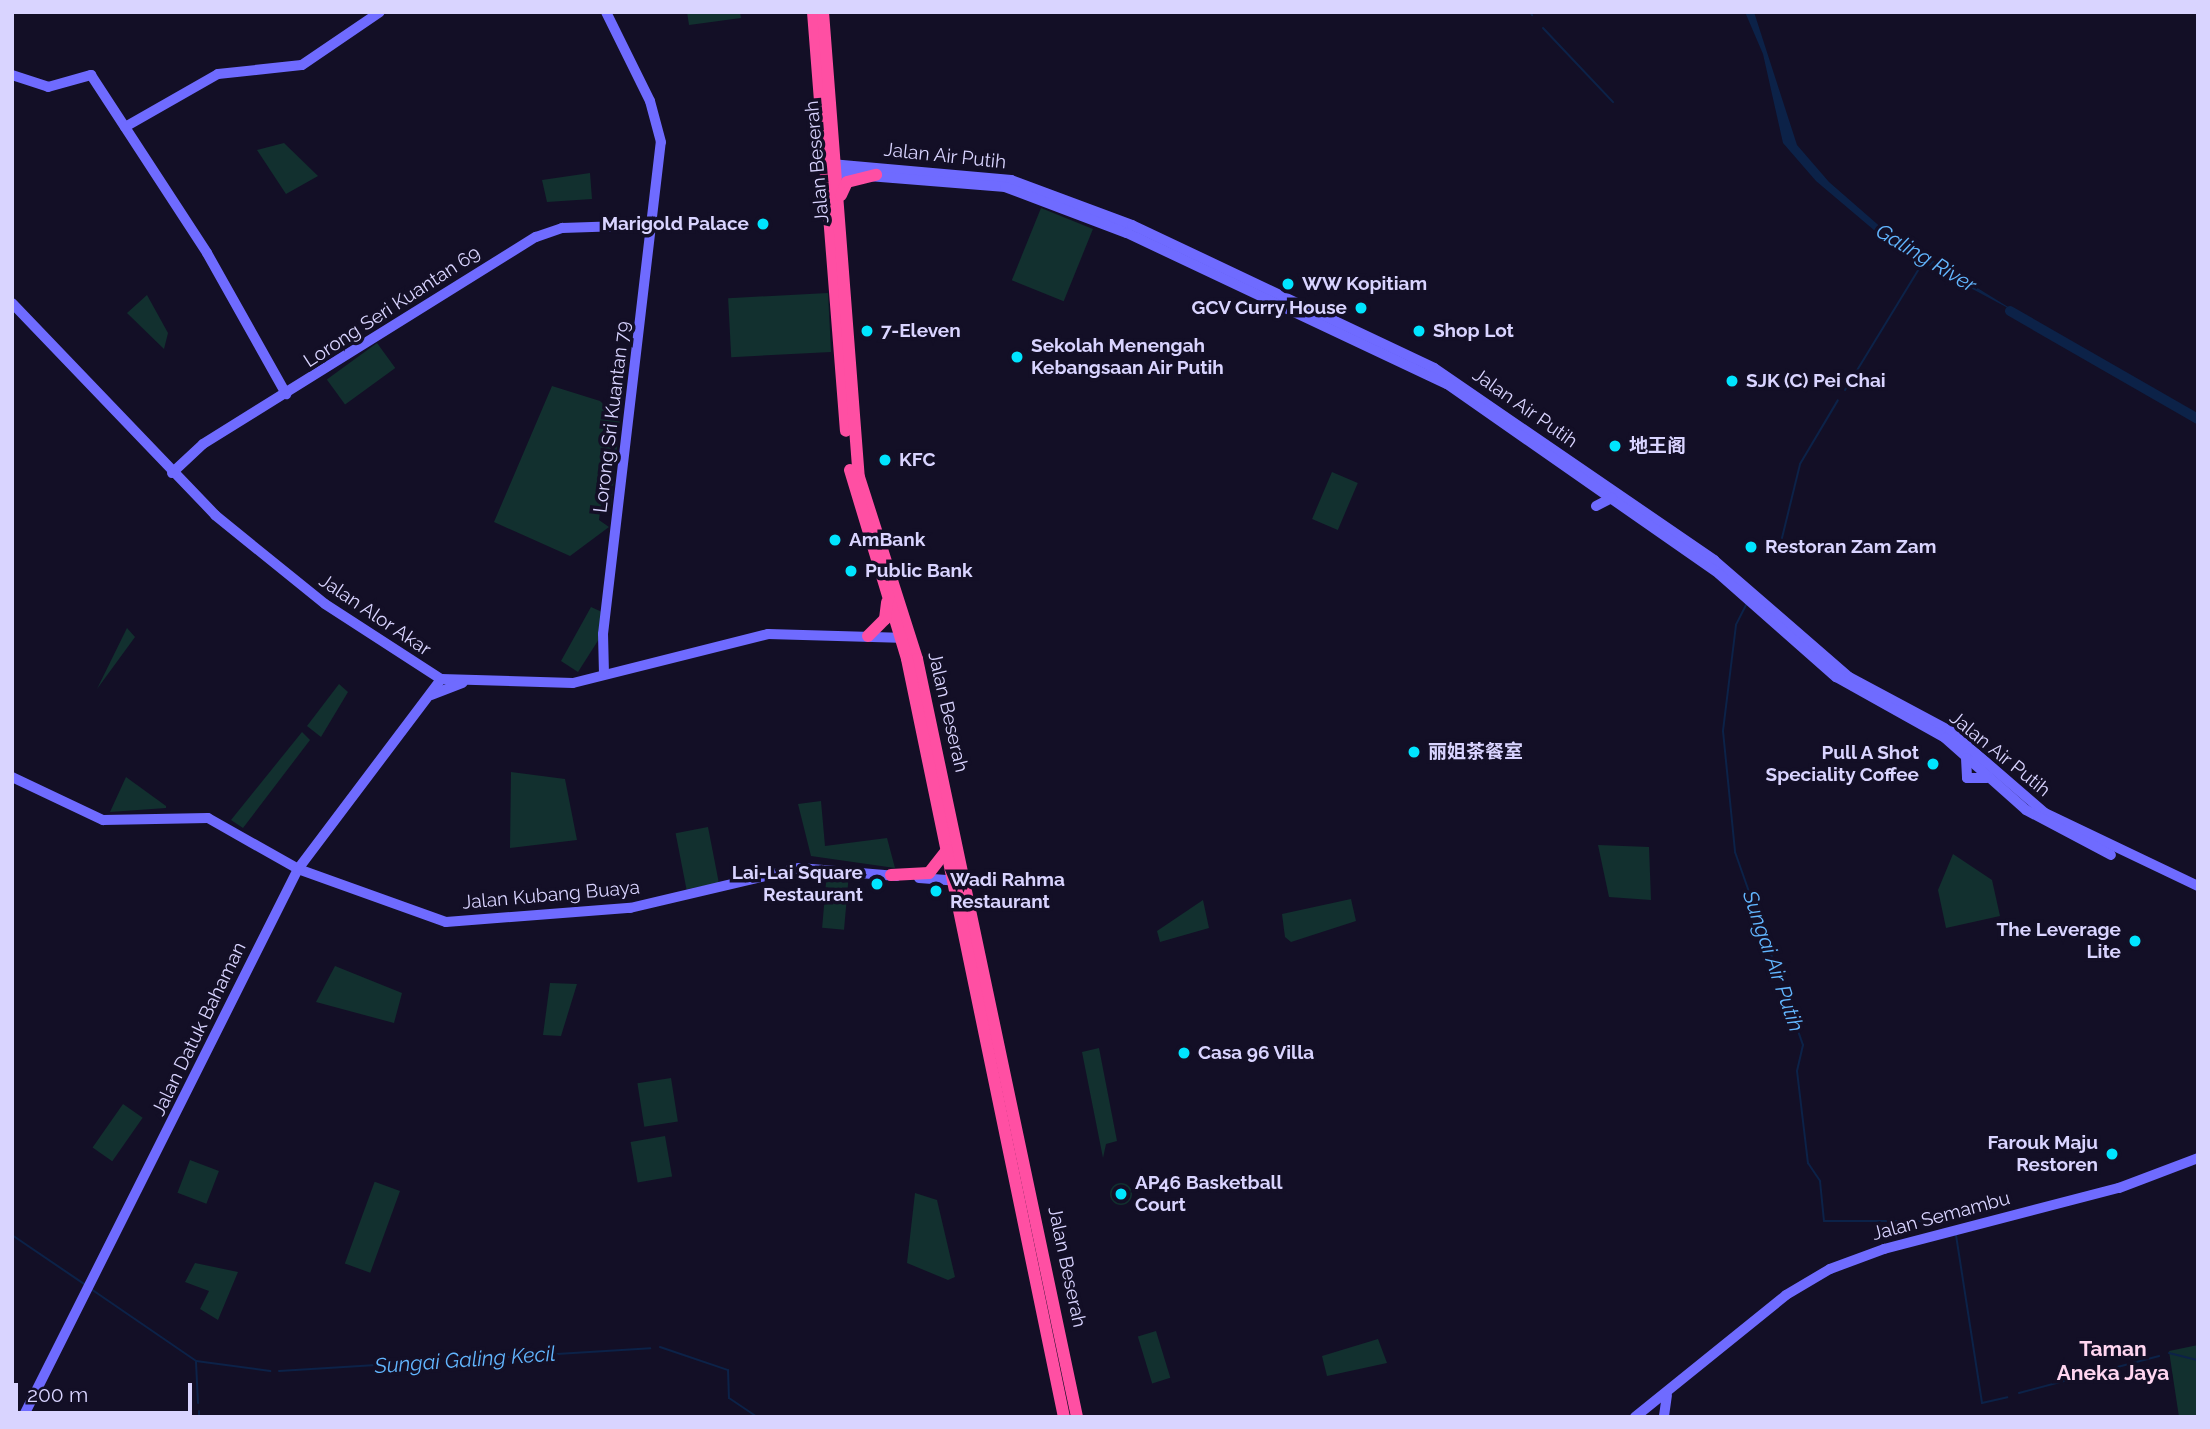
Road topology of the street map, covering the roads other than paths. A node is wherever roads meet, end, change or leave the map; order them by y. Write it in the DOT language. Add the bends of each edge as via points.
graph roads {
  1 [pos="380,12"];
  2 [pos="606,12"];
  3 [pos="813,12"];
  4 [pos="823,12"];
  5 [pos="12,75"];
  6 [pos="125,127"];
  7 [pos="832,169"];
  8 [pos="876,174"];
  9 [pos="840,209"];
  10 [pos="651,225"];
  11 [pos="12,303"];
  12 [pos="286,394"];
  13 [pos="172,473"];
  14 [pos="1584,474"];
  15 [pos="1612,498"];
  16 [pos="1596,506"];
  17 [pos="886,595"];
  18 [pos="868,636"];
  19 [pos="906,638"];
  20 [pos="604,674"];
  21 [pos="441,679"];
  22 [pos="470,680"];
  23 [pos="428,697"];
  24 [pos="12,777"];
  25 [pos="947,849"];
  26 [pos="298,869"];
  27 [pos="891,875"];
  28 [pos="961,881"];
  29 [pos="2197,887"];
  30 [pos="2198,1158"];
  31 [pos="1714,1352"];
  32 [pos="1674,1386"];
  33 [pos="1652,1399"];
  34 [pos="1664,1416"];
  35 [pos="23,1417"];
  36 [pos="1064,1417"];
  37 [pos="1077,1417"];
  38 [pos="1626,1417"];
  39 [pos="1636,1417"];
  1 -- 6 [label="street" via="302,65 218,74"];
  2 -- 10 [label="street, Lorong Sri Kuantan 79" via="650,102 660,137"];
  3 -- 7 [label="highway, Jalan Beserah"];
  4 -- 7 [label="highway, Jalan Beserah"];
  5 -- 6 [label="street" via="48,88 91,75"];
  6 -- 12 [label="street" via="207,253"];
  7 -- 8 [label="street, Jalan Air Putih"];
  7 -- 9 [label="highway, Jalan Beserah"];
  7 -- 14 [label="street, Jalan Air Putih" via="993,176 1103,212 1439,370"];
  7 -- 17 [label="highway, Jalan Beserah" via="848,456"];
  8 -- 9 [label="highway" via="847,182"];
  8 -- 14 [label="street, Jalan Air Putih" via="1005,187 1127,233 1447,384"];
  9 -- 19 [label="highway, Jalan Beserah" via="859,477"];
  10 -- 12 [label="street, Lorong Seri Kuantan 69" via="562,228 536,237"];
  10 -- 20 [label="street, Lorong Sri Kuantan 79" via="603,634"];
  11 -- 13 [label="street, Jalan Alor Akar"];
  12 -- 13 [label="street, Lorong Seri Kuantan 69" via="203,444"];
  13 -- 21 [label="street, Jalan Alor Akar" via="325,604"];
  14 -- 15 [label="street, Jalan Air Putih"];
  14 -- 29 [label="street, Jalan Air Putih" via="1714,560 1849,677 1950,732 2045,813"];
  15 -- 16 [label="street"];
  15 -- 29 [label="street, Jalan Air Putih" via="1736,587 1836,677 1938,733 1987,778 2062,831"];
  17 -- 18 [label="highway" via="884,619"];
  17 -- 19 [label="highway, Jalan Beserah"];
  18 -- 19 [label="street, Jalan Alor Akar"];
  18 -- 20 [label="street, Jalan Alor Akar" via="761,635"];
  19 -- 25 [label="highway, Jalan Beserah"];
  19 -- 28 [label="highway, Jalan Beserah"];
  20 -- 22 [label="street, Jalan Alor Akar" via="548,685"];
  21 -- 22 [label="street, Jalan Alor Akar"];
  21 -- 23 [label="street, Jalan Datuk Bahaman"];
  22 -- 23 [label="street"];
  23 -- 26 [label="street, Jalan Datuk Bahaman" via="324,826"];
  24 -- 26 [label="street, Jalan Kubang Buaya" via="103,820 208,818"];
  25 -- 27 [label="highway" via="929,873"];
  25 -- 28 [label="highway, Jalan Beserah"];
  26 -- 27 [label="street, Jalan Kubang Buaya" via="446,922 630,908 799,867"];
  26 -- 35 [label="street, Jalan Datuk Bahaman"];
  27 -- 28 [label="street, Jalan Kubang Buaya"];
  28 -- 36 [label="highway, Jalan Beserah"];
  28 -- 37 [label="highway, Jalan Beserah"];
  30 -- 31 [label="street, Jalan Semambu" via="2119,1188 1843,1264 1786,1295"];
  31 -- 32 [label="street, Jalan Semambu"];
  31 -- 33 [label="street, Jalan Semambu"];
  32 -- 33 [label="street, Jalan Semambu"];
  32 -- 34 [label="street" via="1663,1402"];
  33 -- 38 [label="street, Jalan Semambu"];
  33 -- 39 [label="street, Jalan Semambu"];
  34 -- 39 [label="street"];
}
